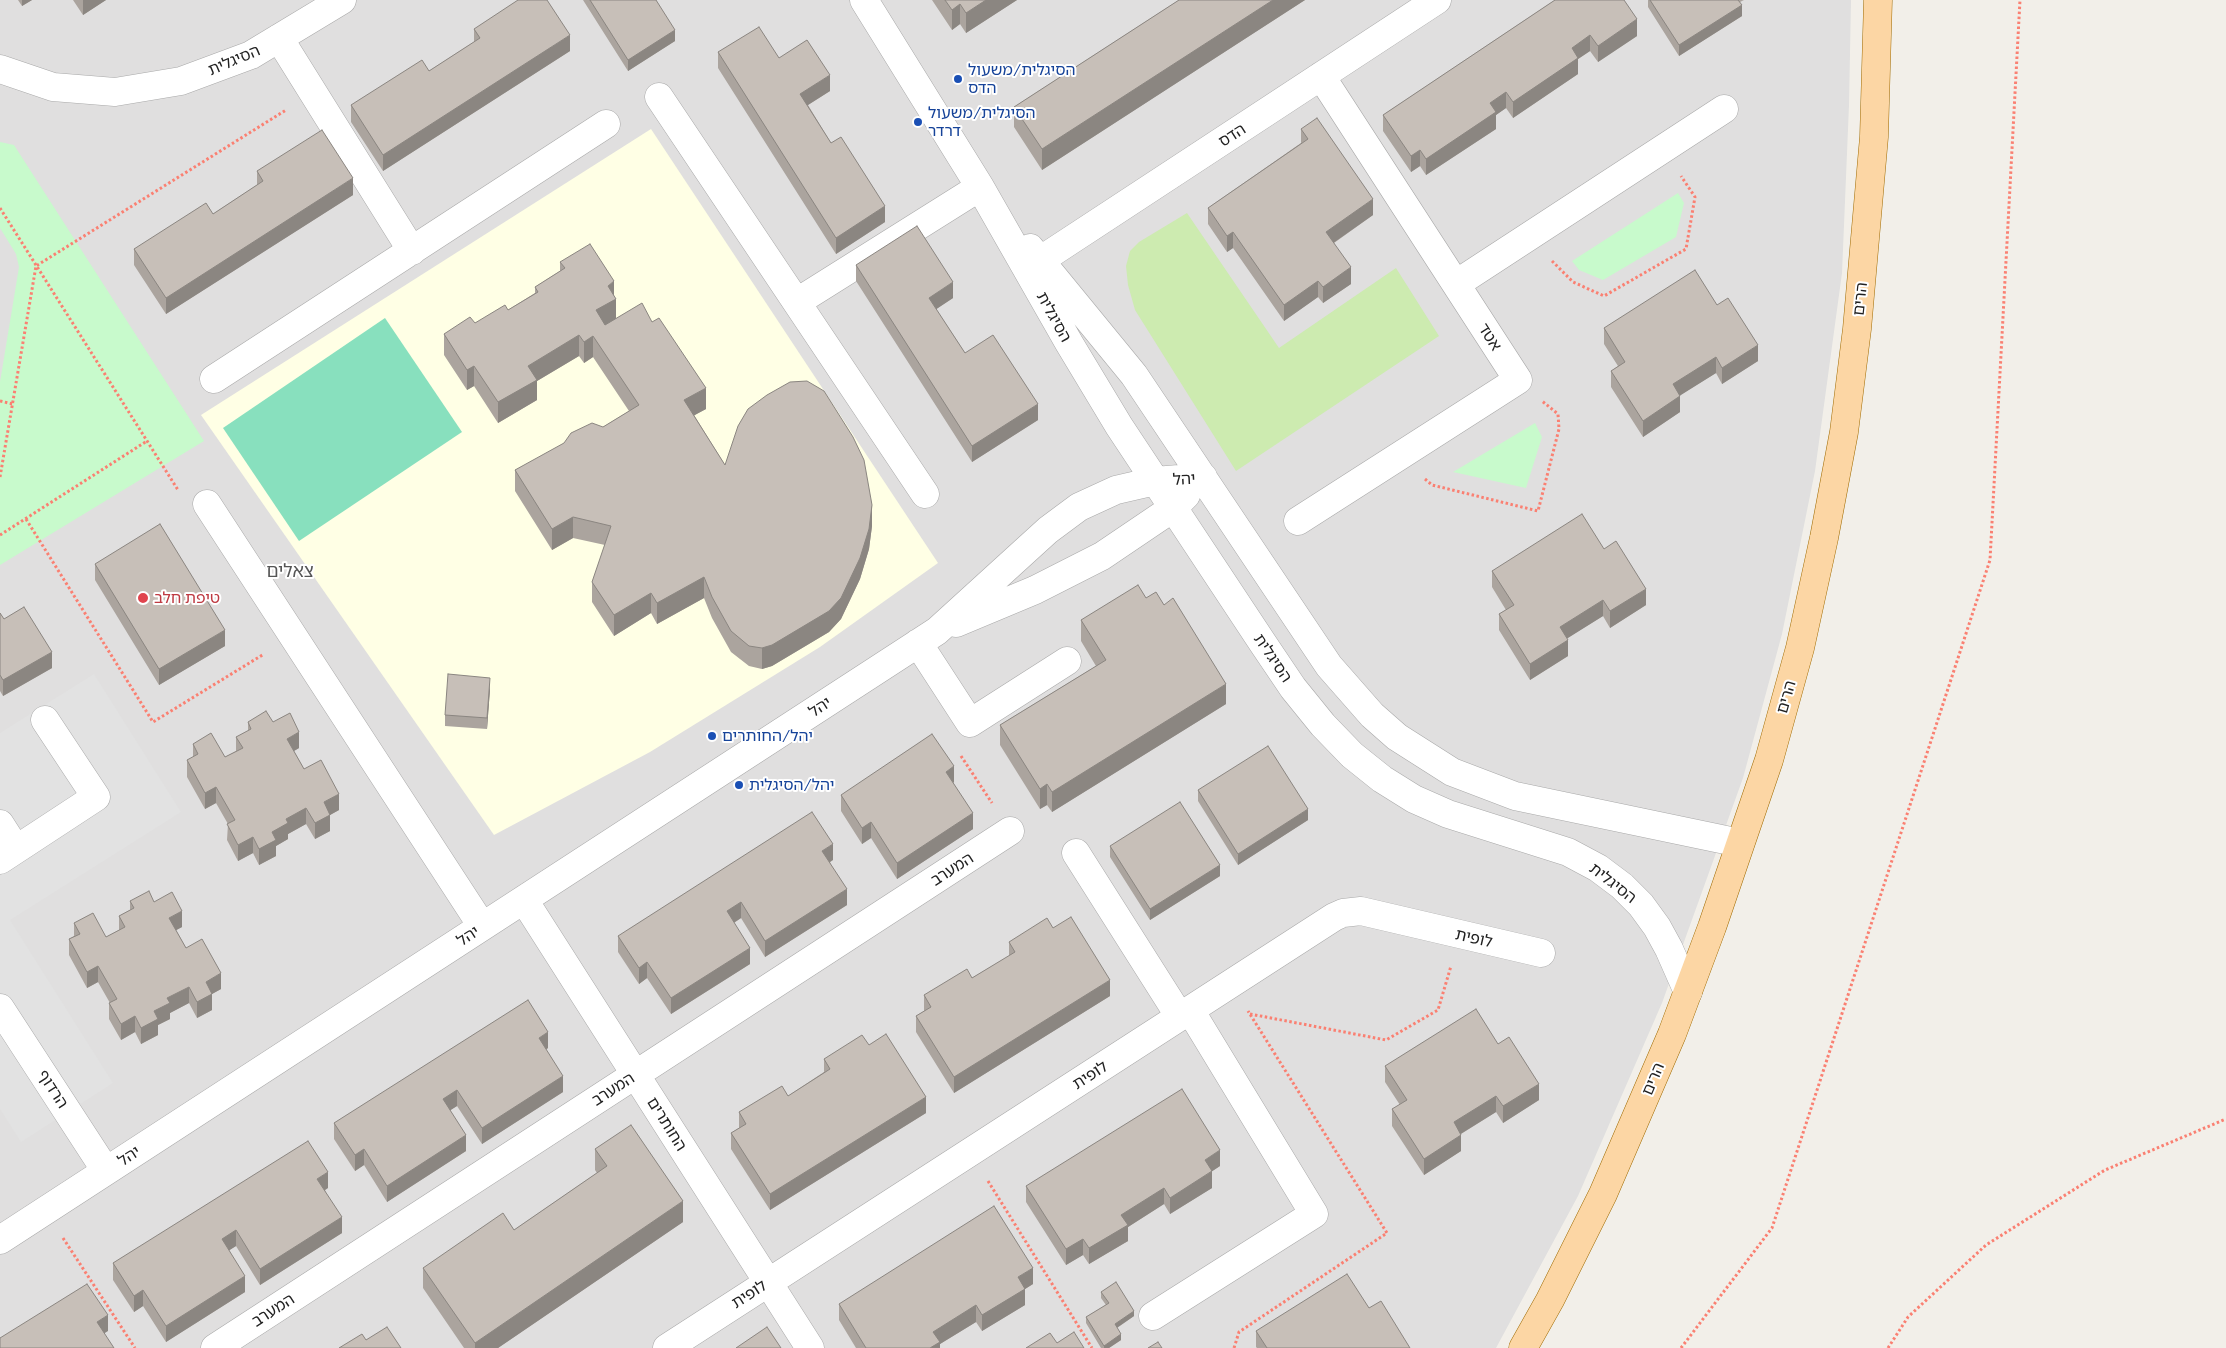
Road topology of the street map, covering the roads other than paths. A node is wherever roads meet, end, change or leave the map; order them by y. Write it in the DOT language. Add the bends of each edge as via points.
graph roads {
  1 [pos="342,0"];
  2 [pos="864,0"];
  3 [pos="1437,0"];
  4 [pos="1878,0"];
  5 [pos="279,38"];
  6 [pos="0,69"];
  7 [pos="1321,76"];
  8 [pos="659,97"];
  9 [pos="1724,109"];
  10 [pos="606,124"];
  11 [pos="980,187"];
  12 [pos="412,251"];
  13 [pos="1034,265"];
  14 [pos="1456,284"];
  15 [pos="797,302"];
  16 [pos="214,379"];
  17 [pos="1203,477"];
  18 [pos="1155,481"];
  19 [pos="925,494"];
  20 [pos="207,504"];
  21 [pos="1173,508"];
  22 [pos="1298,520"];
  23 [pos="927,637"];
  24 [pos="1067,660"];
  25 [pos="45,720"];
  26 [pos="0,824"];
  27 [pos="1010,832"];
  28 [pos="1740,843"];
  29 [pos="1076,853"];
  30 [pos="8,854"];
  31 [pos="524,900"];
  32 [pos="482,926"];
  33 [pos="1541,954"];
  34 [pos="1688,992"];
  35 [pos="0,1008"];
  36 [pos="1185,1013"];
  37 [pos="636,1074"];
  38 [pos="106,1171"];
  39 [pos="0,1240"];
  40 [pos="768,1282"];
  41 [pos="1153,1316"];
  42 [pos="216,1348"];
  43 [pos="667,1348"];
  44 [pos="810,1348"];
  45 [pos="1522,1348"];
  1 -- 5 [label="street, הסיגלית"];
  2 -- 11 [label="street, הסיגלית"];
  3 -- 7 [label="street, הדס"];
  4 -- 28 [label="main road, הרים" via="1868,222 1844,432 1800,648 1769,760"];
  5 -- 6 [label="street, הסיגלית" via="251,55 181,81 115,92 53,87"];
  5 -- 12 [label="street"];
  7 -- 13 [label="street, הדס"];
  7 -- 14 [label="street, אטד"];
  8 -- 15 [label="street"];
  9 -- 14 [label="street"];
  10 -- 12 [label="street"];
  11 -- 13 [label="street, הסיגלית"];
  11 -- 15 [label="street"];
  12 -- 16 [label="street"];
  13 -- 17 [label="street, הסיגלית" via="1134,375"];
  13 -- 18 [label="street, הסיגלית" via="1084,370"];
  14 -- 22 [label="street, אטד" via="1518,380"];
  15 -- 19 [label="street"];
  17 -- 18 [label="street, יהל"];
  17 -- 21 [label="street, יהל"];
  17 -- 28 [label="street, הסיגלית" via="1350,692 1391,732 1423,755 1452,772 1515,796"];
  18 -- 21 [label="street, הסיגלית"];
  18 -- 23 [label="street, יהל" via="1116,490 1080,508 1048,530"];
  20 -- 32 [label="street"];
  21 -- 23 [label="street, יהל" via="1137,534 1068,574"];
  21 -- 34 [label="street, הסיגלית" via="1293,688 1352,755 1414,799 1464,820 1568,852 1598,868 1622,886 1652,920"];
  23 -- 24 [label="street" via="970,723"];
  23 -- 31 [label="street, יהל"];
  25 -- 30 [label="street" via="96,797"];
  26 -- 30 [label="street"];
  27 -- 37 [label="street, המערב"];
  28 -- 34 [label="main road, הרים"];
  29 -- 36 [label="street"];
  31 -- 32 [label="street, יהל"];
  31 -- 37 [label="street, החותרים"];
  32 -- 38 [label="street, יהל"];
  33 -- 36 [label="street, לופית" via="1361,912 1343,913"];
  34 -- 45 [label="main road, הרים" via="1603,1194 1558,1285"];
  35 -- 38 [label="street, הרדוף"];
  36 -- 40 [label="street, לופית"];
  36 -- 41 [label="street" via="1314,1214"];
  37 -- 40 [label="street, החותרים"];
  37 -- 42 [label="street, המערב"];
  38 -- 39 [label="street, יהל"];
  40 -- 43 [label="street, לופית"];
  40 -- 44 [label="street, החותרים"];
}
